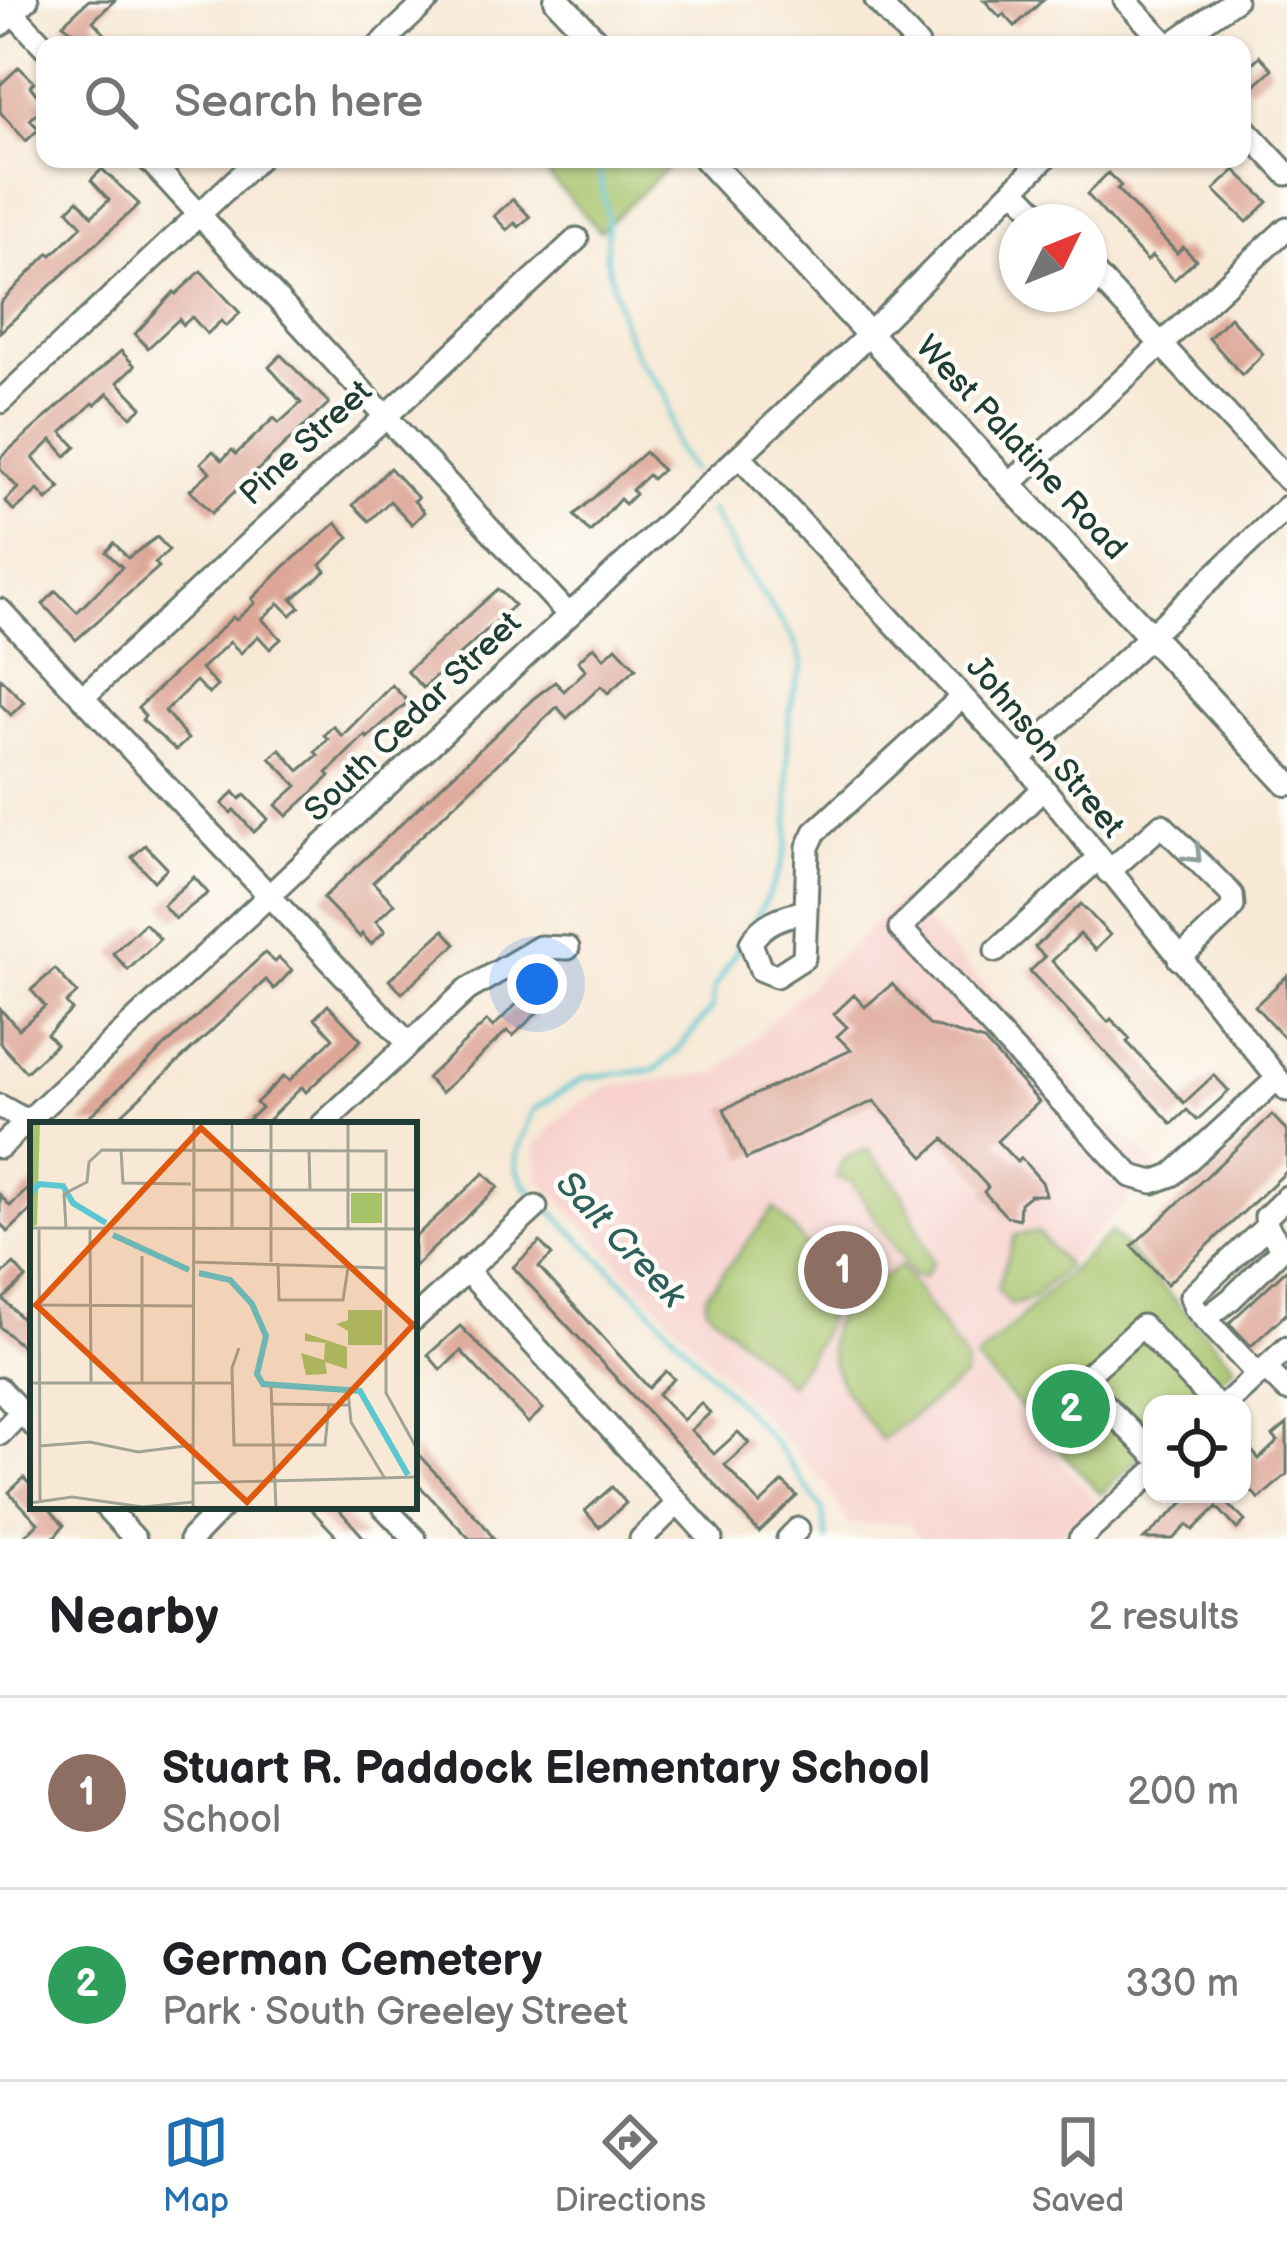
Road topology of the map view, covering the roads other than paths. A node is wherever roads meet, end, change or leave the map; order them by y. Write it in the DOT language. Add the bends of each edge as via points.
graph roads {
  1 [pos="428,0"];
  2 [pos="557,0"];
  3 [pos="876,0"];
  4 [pos="1125,0"];
  5 [pos="1234,0"];
  6 [pos="10,9"];
  7 [pos="390,36"];
  8 [pos="591,36"];
  9 [pos="910,36"];
  10 [pos="1159,36"];
  11 [pos="1181,36"];
  12 [pos="36,37"];
  13 [pos="1251,136"];
  14 [pos="156,168"];
  15 [pos="248,168"];
  16 [pos="714,168"];
  17 [pos="1029,168"];
  18 [pos="1287,174"];
  19 [pos="1014,189"];
  20 [pos="1029,204"];
  21 [pos="199,214"];
  22 [pos="1287,227"];
  23 [pos="577,239"];
  24 [pos="1107,286"];
  25 [pos="871,334"];
  26 [pos="1161,342"];
  27 [pos="0,401"];
  28 [pos="384,415"];
  29 [pos="740,457"];
  30 [pos="1287,479"];
  31 [pos="1010,484"];
  32 [pos="1287,507"];
  33 [pos="0,610"];
  34 [pos="568,614"];
  35 [pos="1151,637"];
  36 [pos="962,697"];
  37 [pos="82,698"];
  38 [pos="1020,759"];
  39 [pos="1287,783"];
  40 [pos="1042,790"];
  41 [pos="1103,866"];
  42 [pos="269,899"];
  43 [pos="806,911"];
  44 [pos="568,948"];
  45 [pos="996,951"];
  46 [pos="1179,959"];
  47 [pos="408,1043"];
  48 [pos="1282,1085"];
  49 [pos="0,1106"];
  50 [pos="27,1121"];
  51 [pos="325,1122"];
  52 [pos="0,1147"];
  53 [pos="1287,1197"];
  54 [pos="536,1207"];
  55 [pos="466,1270"];
  56 [pos="417,1316"];
  57 [pos="1287,1348"];
  58 [pos="1262,1371"];
  59 [pos="0,1389"];
  60 [pos="1287,1390"];
  61 [pos="1207,1395"];
  62 [pos="1236,1395"];
  63 [pos="27,1418"];
  64 [pos="0,1434"];
  65 [pos="1143,1445"];
  66 [pos="1143,1481"];
  67 [pos="678,1503"];
  68 [pos="108,1509"];
  69 [pos="220,1509"];
  70 [pos="386,1509"];
  71 [pos="135,1539"];
  72 [pos="191,1539"];
  73 [pos="415,1539"];
  74 [pos="640,1539"];
  75 [pos="711,1539"];
  76 [pos="1080,1539"];
  1 -- 7 [label="street"];
  2 -- 8 [label="main road"];
  3 -- 9 [label="street"];
  4 -- 10 [label="street"];
  5 -- 11 [label="street"];
  6 -- 12 [label="street"];
  13 -- 18 [label="street"];
  14 -- 21 [label="street"];
  15 -- 21 [label="street"];
  16 -- 25 [label="main road, West Palatine Road"];
  17 -- 19 [label="street, South Cedar Street"];
  19 -- 20 [label="street"];
  19 -- 25 [label="street, South Cedar Street"];
  21 -- 27 [label="street"];
  21 -- 28 [label="street"];
  22 -- 26 [label="street"];
  23 -- 28 [label="street, Pine Street"];
  24 -- 26 [label="street"];
  25 -- 29 [label="street, South Cedar Street"];
  25 -- 31 [label="main road, West Palatine Road"];
  26 -- 30 [label="street"];
  26 -- 31 [label="street"];
  28 -- 34 [label="street"];
  28 -- 37 [label="street, Pine Street"];
  29 -- 34 [label="street, South Cedar Street"];
  29 -- 36 [label="street, Johnson Street"];
  31 -- 35 [label="main road, West Palatine Road"];
  32 -- 35 [label="street"];
  33 -- 37 [label="street"];
  34 -- 42 [label="street, South Cedar Street"];
  35 -- 38 [label="street"];
  35 -- 39 [label="main road, West Palatine Road"];
  36 -- 38 [label="street, Johnson Street"];
  36 -- 43 [label="street" via="815,832"];
  37 -- 42 [label="street"];
  38 -- 40 [label="street, Johnson Street"];
  40 -- 41 [label="street, Johnson Street"];
  40 -- 48 [label="street" via="899,928 1132,1175 1153,1183 1172,1175"];
  41 -- 45 [label="street"];
  41 -- 46 [label="street, Johnson Street"];
  41 -- 46 [label="street, one-way" via="1162,825 1232,895 1228,913"];
  42 -- 47 [label="street"];
  42 -- 50 [label="street, South Cedar Street"];
  44 -- 47 [label="street" via="540,947 467,990"];
  46 -- 48 [label="street, Johnson Street"];
  47 -- 51 [label="street"];
  49 -- 50 [label="street"];
  50 -- 52 [label="street, South Cedar Street"];
  53 -- 58 [label="street" via="1192,1297"];
  54 -- 55 [label="street"];
  55 -- 56 [label="street"];
  55 -- 67 [label="street"];
  57 -- 58 [label="street"];
  58 -- 60 [label="street"];
  58 -- 62 [label="street"];
  59 -- 63 [label="street"];
  61 -- 65 [label="street" via="1142,1326 1081,1382"];
  63 -- 64 [label="street"];
  66 -- 76 [label="street"];
  67 -- 74 [label="street"];
  67 -- 75 [label="street"];
  68 -- 71 [label="street"];
  69 -- 72 [label="street"];
  70 -- 73 [label="street"];
}
